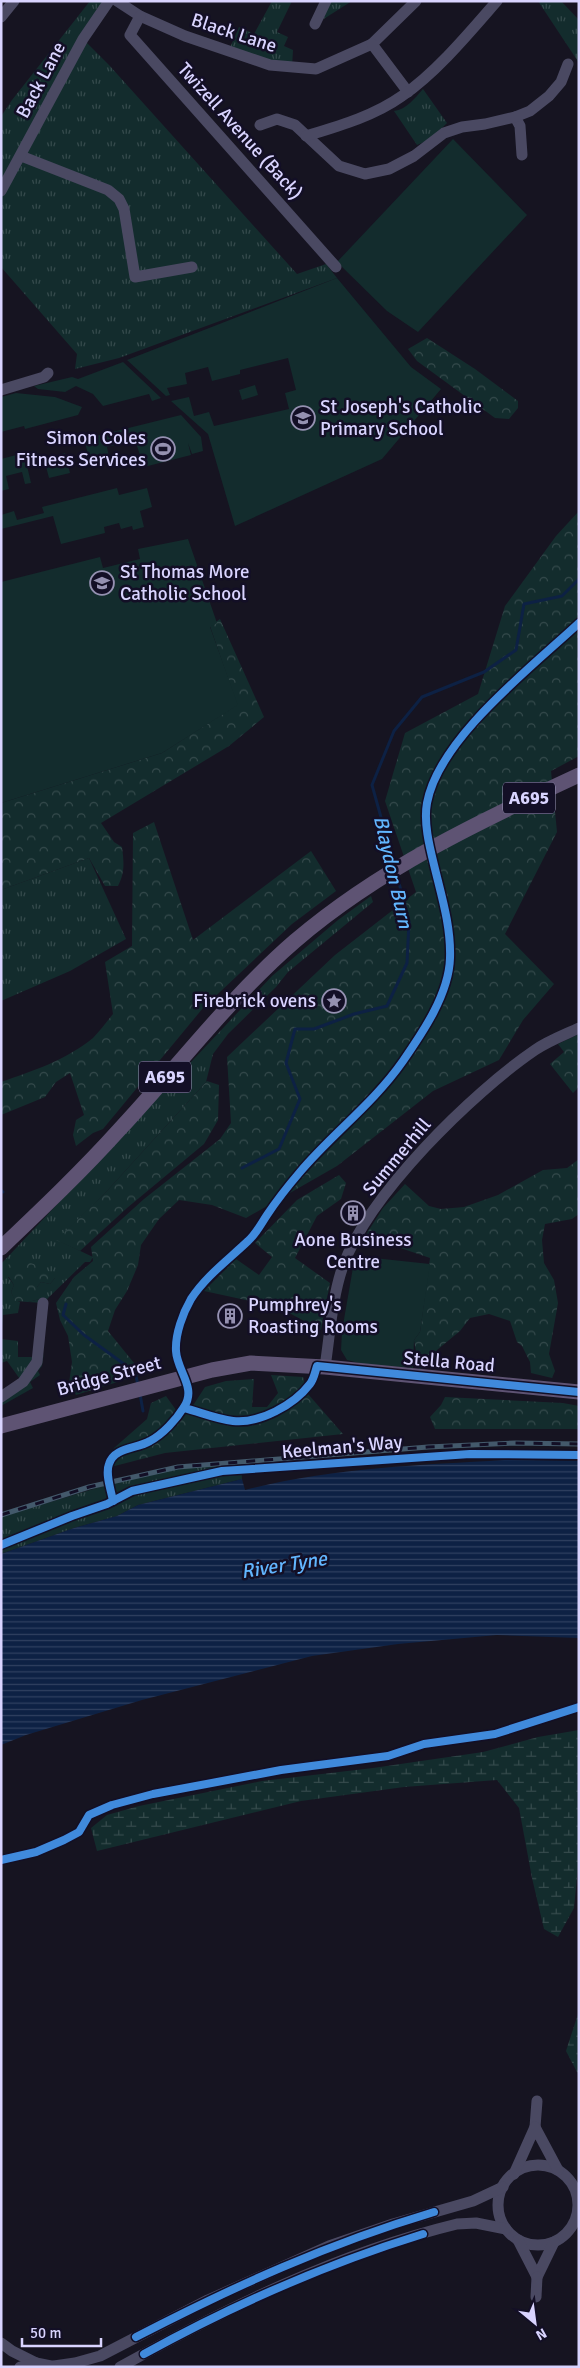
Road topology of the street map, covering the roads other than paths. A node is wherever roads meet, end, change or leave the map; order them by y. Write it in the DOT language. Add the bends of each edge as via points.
graph roads {
  1 [pos="14,1"];
  2 [pos="117,1"];
  3 [pos="326,1"];
  4 [pos="497,1"];
  5 [pos="409,4"];
  6 [pos="106,6"];
  7 [pos="140,16"];
  8 [pos="1,17"];
  9 [pos="315,24"];
  10 [pos="372,44"];
  11 [pos="568,64"];
  12 [pos="408,92"];
  13 [pos="515,117"];
  14 [pos="260,125"];
  15 [pos="306,136"];
  16 [pos="522,155"];
  17 [pos="21,156"];
  18 [pos="1,191"];
  19 [pos="192,267"];
  20 [pos="336,267"];
  21 [pos="48,373"];
  22 [pos="1,390"];
  23 [pos="579,775"];
  24 [pos="579,1028"];
  25 [pos="1,1248"];
  26 [pos="43,1303"];
  27 [pos="321,1367"];
  28 [pos="579,1392"];
  29 [pos="1,1397"];
  30 [pos="1,1426"];
  31 [pos="537,2101"];
  32 [pos="534,2127"];
  33 [pos="558,2170"];
  34 [pos="514,2174"];
  35 [pos="503,2187"];
  36 [pos="576,2189"];
  37 [pos="506,2229"];
  38 [pos="574,2230"];
  39 [pos="518,2240"];
  40 [pos="554,2242"];
  41 [pos="537,2277"];
  42 [pos="536,2297"];
  43 [pos="1,2343"];
  44 [pos="36,2363"];
  45 [pos="55,2366"];
  46 [pos="20,2367"];
  47 [pos="120,2367"];
  1 -- 8 [label="street"];
  2 -- 7 [label="street, Black Lane"];
  3 -- 9 [label="street"];
  4 -- 12 [label="street" via="456,48"];
  5 -- 10 [label="street, Black Lane"];
  6 -- 17 [label="street, Back Lane" via="83,39"];
  7 -- 10 [label="street, Black Lane" via="185,36 270,65 316,69"];
  7 -- 20 [label="street, Twizell Avenue (Back)" via="130,35"];
  10 -- 12 [label="street"];
  11 -- 13 [label="street" via="561,82 549,96 530,111"];
  12 -- 15 [label="street" via="373,112"];
  13 -- 15 [label="street" via="444,133 390,169 364,174 339,166"];
  13 -- 16 [label="street" via="520,126"];
  14 -- 15 [label="street" via="277,119 296,125"];
  17 -- 18 [label="street, Back Lane"];
  17 -- 19 [label="street" via="108,190 119,199 124,209 135,277"];
  21 -- 22 [label="street"];
  23 -- 25 [label="main road, A695" via="480,822 378,881 296,940 233,1001 64,1188"];
  24 -- 27 [label="street, Summerhill" via="535,1050 481,1093 447,1125 382,1199 344,1265"];
  26 -- 29 [label="street" via="37,1362 24,1382"];
  27 -- 28 [label="main road, Stella Road"];
  27 -- 30 [label="main road, Bridge Street" via="251,1362"];
  31 -- 32 [label="street"];
  32 -- 33 [label="street"];
  32 -- 34 [label="street"];
  33 -- 34 [label="street" via="535,2166"];
  33 -- 36 [label="street"];
  34 -- 35 [label="street"];
  35 -- 37 [label="street" via="498,2205"];
  35 -- 45 [label="street" via="473,2201 393,2224 306,2256 208,2300 100,2356"];
  36 -- 38 [label="street" via="578,2206"];
  37 -- 39 [label="street"];
  37 -- 47 [label="street" via="476,2223 457,2224 347,2259 243,2303"];
  38 -- 40 [label="street"];
  39 -- 40 [label="street" via="532,2245"];
  39 -- 41 [label="street"];
  40 -- 41 [label="street"];
  41 -- 42 [label="street"];
  43 -- 44 [label="street"];
  44 -- 45 [label="street"];
  44 -- 46 [label="street"];
}
